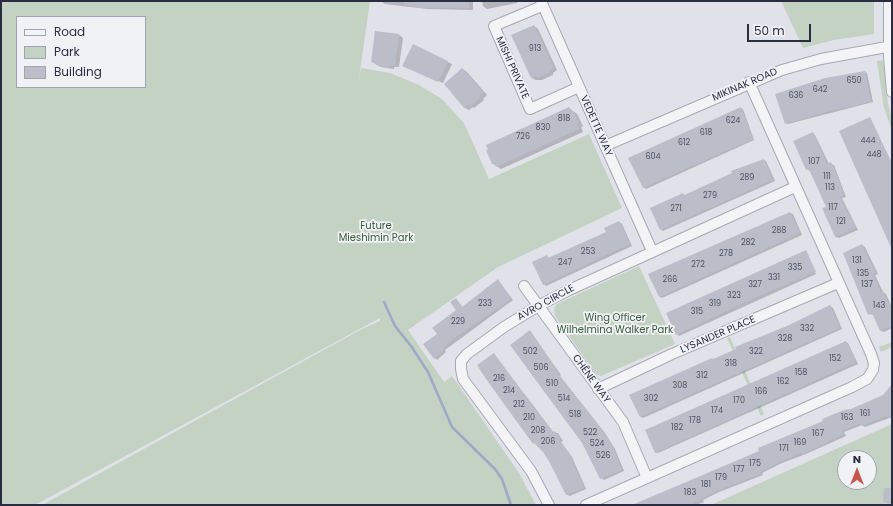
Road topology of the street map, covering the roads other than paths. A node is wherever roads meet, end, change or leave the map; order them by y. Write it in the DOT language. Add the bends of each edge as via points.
graph roads {
  1 [pos="889,1"];
  2 [pos="542,3"];
  3 [pos="890,46"];
  4 [pos="749,82"];
  5 [pos="579,87"];
  6 [pos="892,92"];
  7 [pos="605,146"];
  8 [pos="795,187"];
  9 [pos="652,251"];
  10 [pos="838,283"];
  11 [pos="524,286"];
  12 [pos="538,306"];
  13 [pos="598,389"];
  14 [pos="647,478"];
  15 [pos="550,505"];
  16 [pos="586,505"];
  1 -- 3 [label="street"];
  2 -- 5 [label="street, VEDETTE WAY"];
  2 -- 5 [label="street, MISHI PRIVATE" via="494,26 530,109"];
  3 -- 4 [label="street, MIKINAK ROAD" via="809,62"];
  3 -- 6 [label="street"];
  4 -- 7 [label="street, MIKINAK ROAD"];
  4 -- 8 [label="street"];
  5 -- 7 [label="street, VEDETTE WAY"];
  7 -- 9 [label="street, VEDETTE WAY"];
  8 -- 9 [label="street, AVRO CIRCLE"];
  8 -- 10 [label="street"];
  9 -- 12 [label="street, AVRO CIRCLE"];
  10 -- 13 [label="street, LYSANDER PLACE" via="672,354"];
  10 -- 14 [label="street" via="874,363 867,379"];
  11 -- 12 [label="street, CHÊNE WAY"];
  12 -- 13 [label="street, CHÊNE WAY"];
  12 -- 15 [label="street, AVRO CIRCLE" via="467,354 460,369 464,379 531,471"];
  13 -- 14 [label="street, CHÊNE WAY" via="623,422"];
  14 -- 16 [label="street"];
}
